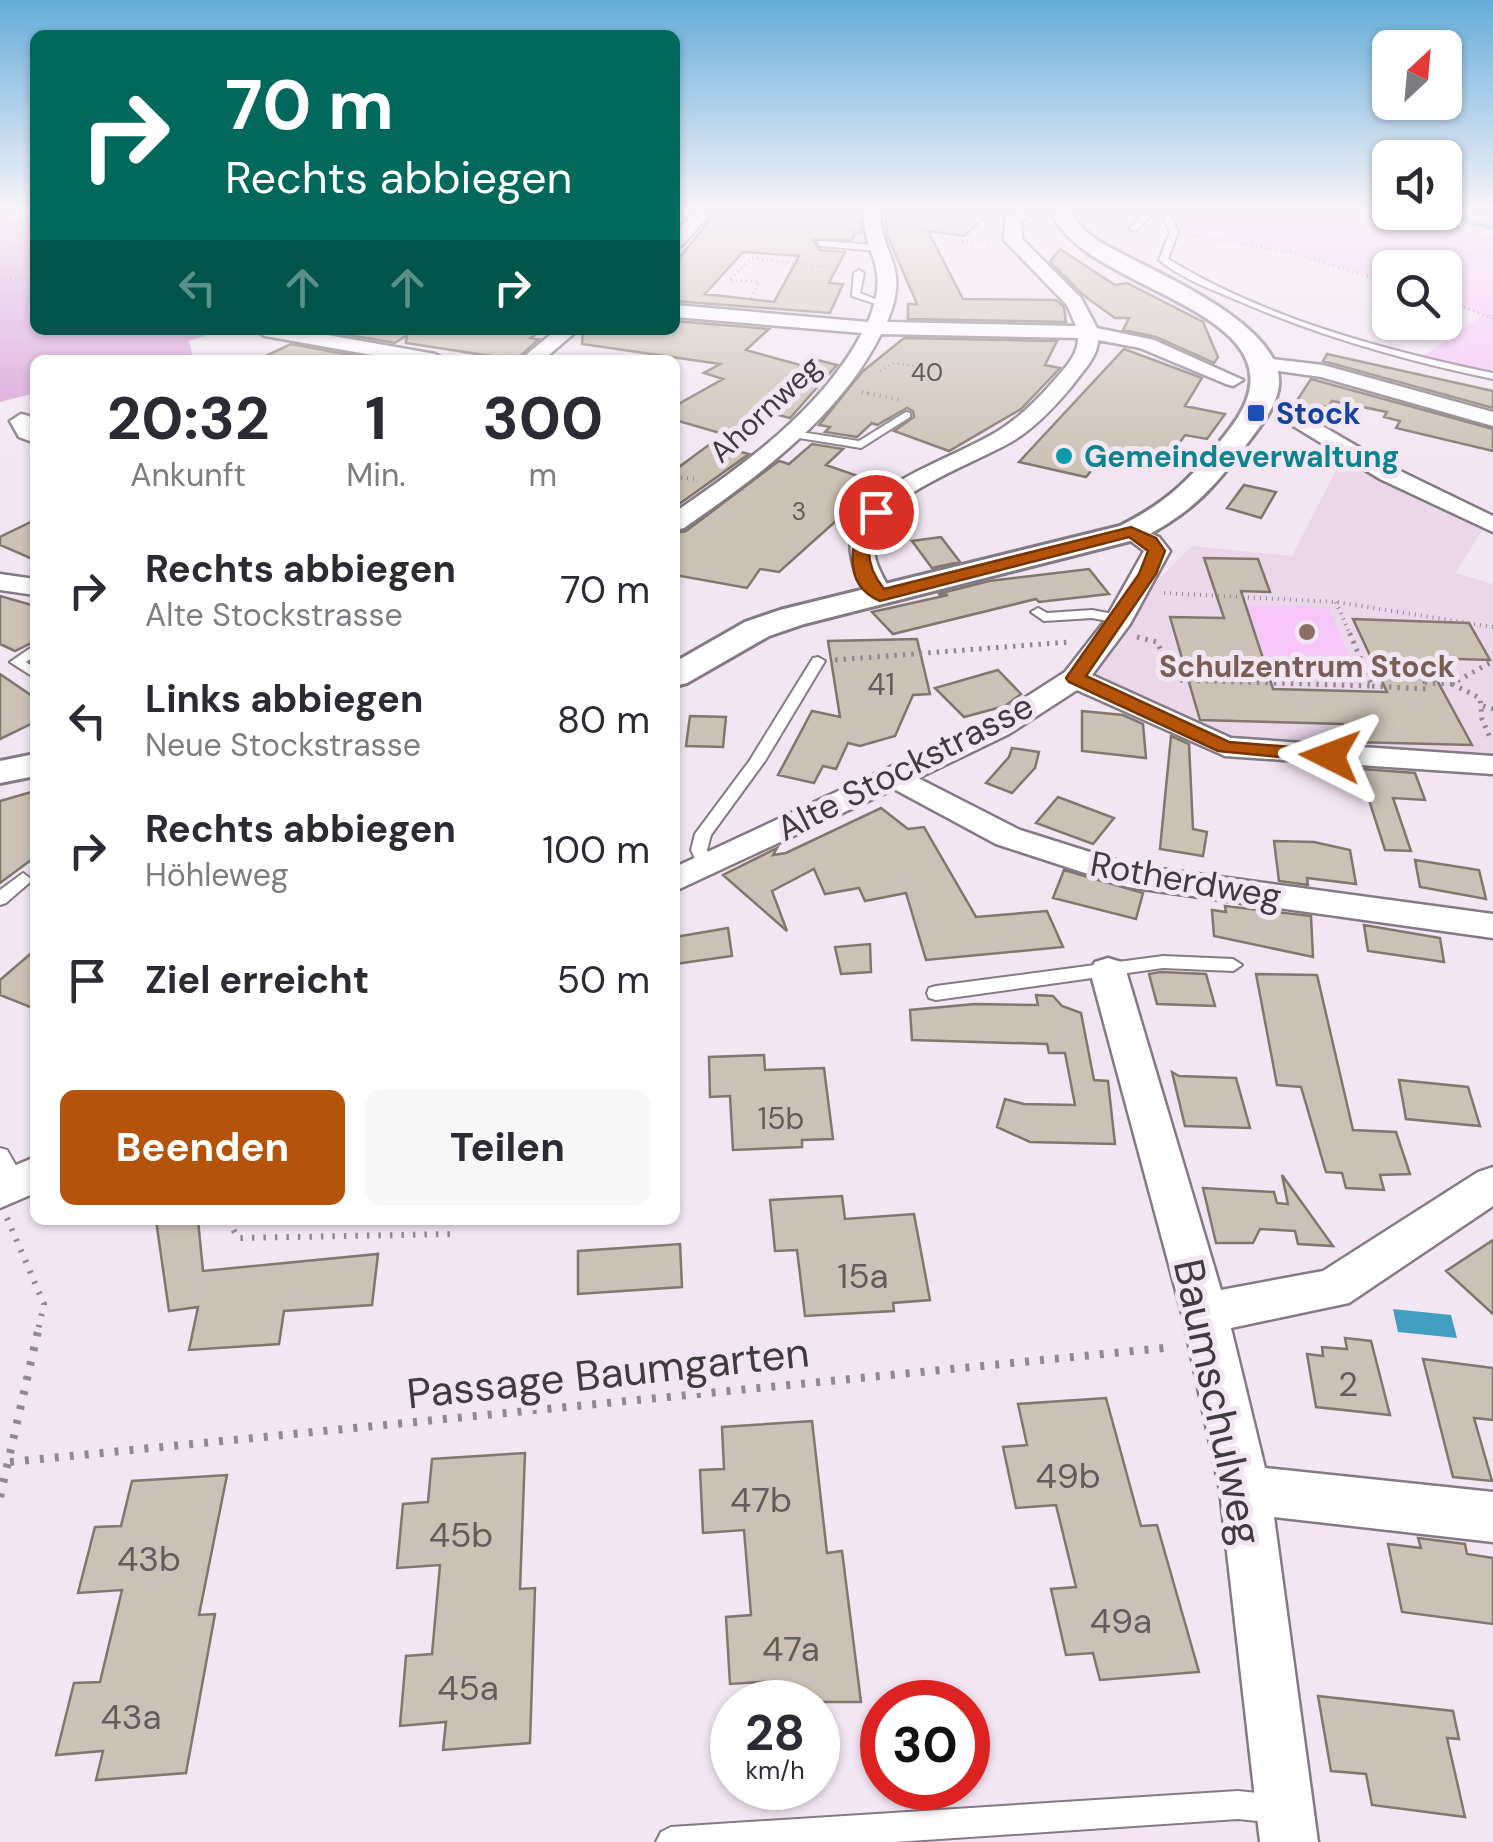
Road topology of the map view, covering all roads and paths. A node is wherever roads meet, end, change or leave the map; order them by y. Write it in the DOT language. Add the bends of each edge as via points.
graph roads {
  1 [pos="751,294"];
  2 [pos="855,294"];
  3 [pos="882,294"];
  4 [pos="1068,294"];
  5 [pos="1176,294"];
  6 [pos="1230,294"];
  7 [pos="760,300"];
  8 [pos="882,305"];
  9 [pos="1462,307"];
  10 [pos="680,312"];
  11 [pos="1493,318"];
  12 [pos="874,328"];
  13 [pos="1090,333"];
  14 [pos="295,335"];
  15 [pos="380,335"];
  16 [pos="562,335"];
  17 [pos="366,347"];
  18 [pos="408,355"];
  19 [pos="536,355"];
  20 [pos="1264,364"];
  21 [pos="914,366"];
  22 [pos="851,370"];
  23 [pos="1493,376"];
  24 [pos="1233,380"];
  25 [pos="836,386"];
  26 [pos="905,401"];
  27 [pos="1290,414"];
  28 [pos="906,415"];
  29 [pos="1493,419"];
  30 [pos="788,433"];
  31 [pos="680,518"];
  32 [pos="1493,526"];
  33 [pos="1131,532"];
  34 [pos="0,582"];
  35 [pos="30,585"];
  36 [pos="1136,591"];
  37 [pos="880,596"];
  38 [pos="1336,602"];
  39 [pos="1038,612"];
  40 [pos="1493,627"];
  41 [pos="1111,631"];
  42 [pos="30,653"];
  43 [pos="1493,661"];
  44 [pos="818,662"];
  45 [pos="30,671"];
  46 [pos="680,673"];
  47 [pos="1075,678"];
  48 [pos="1452,684"];
  49 [pos="1372,686"];
  50 [pos="1483,706"];
  51 [pos="1493,709"];
  52 [pos="1491,736"];
  53 [pos="30,765"];
  54 [pos="1493,765"];
  55 [pos="0,772"];
  56 [pos="896,776"];
  57 [pos="706,865"];
  58 [pos="23,878"];
  59 [pos="680,878"];
  60 [pos="0,900"];
  61 [pos="1493,926"];
  62 [pos="1232,966"];
  63 [pos="1108,971"];
  64 [pos="936,992"];
  65 [pos="13,1176"];
  66 [pos="1493,1184"];
  67 [pos="231,1225"];
  68 [pos="456,1234"];
  69 [pos="1208,1328"];
  70 [pos="10,1462"];
  71 [pos="1245,1490"];
  72 [pos="0,1497"];
  73 [pos="1493,1517"];
  74 [pos="1297,1832"];
  75 [pos="671,1842"];
  1 -- 7 [label="path"];
  2 -- 8 [label="lane"];
  3 -- 8 [label="street, Ahornweg"];
  4 -- 13 [label="street"];
  5 -- 20 [label="street" via="1222,320"];
  6 -- 23 [label="lane" via="1388,351"];
  8 -- 12 [label="street, Ahornweg"];
  9 -- 11 [label="path"];
  10 -- 12 [label="street"];
  12 -- 13 [label="street"];
  12 -- 22 [label="street, Ahornweg"];
  13 -- 24 [label="street" via="1147,344"];
  13 -- 37 [label="street" via="1074,370 1023,424 901,488 876,512 858,553"];
  14 -- 17 [label="street"];
  15 -- 17 [label="street"];
  16 -- 19 [label="street"];
  17 -- 18 [label="street"];
  20 -- 29 [label="street" via="1323,370"];
  20 -- 33 [label="street" via="1265,390 1256,413 1206,480 1177,510"];
  21 -- 22 [label="path"];
  22 -- 25 [label="street, Ahornweg"];
  25 -- 26 [label="path"];
  25 -- 30 [label="street, Ahornweg"];
  27 -- 32 [label="street" via="1388,474"];
  28 -- 30 [label="lane" via="860,444"];
  30 -- 31 [label="street, Ahornweg"];
  33 -- 36 [label="street, Alte Stockstrasse" via="1156,551"];
  33 -- 37 [label="street"];
  34 -- 35 [label="street"];
  36 -- 38 [label="path"];
  36 -- 41 [label="street, Alte Stockstrasse"];
  37 -- 46 [label="street" via="757,629"];
  38 -- 40 [label="path"];
  38 -- 49 [label="path"];
  39 -- 41 [label="lane" via="1044,618 1092,614"];
  41 -- 44 [label="path" via="1082,641"];
  41 -- 47 [label="street, Alte Stockstrasse"];
  41 -- 49 [label="path" via="1157,642 1175,680"];
  42 -- 45 [label="lane" via="17,662"];
  43 -- 48 [label="path"];
  44 -- 57 [label="lane" via="704,834 700,850"];
  47 -- 54 [label="street" via="1226,747"];
  47 -- 56 [label="street, Alte Stockstrasse" via="998,728"];
  48 -- 49 [label="path"];
  48 -- 50 [label="path"];
  50 -- 51 [label="path"];
  50 -- 52 [label="path"];
  53 -- 55 [label="street"];
  56 -- 57 [label="street, Alte Stockstrasse"];
  56 -- 61 [label="street, Rotherdweg" via="1008,836 1128,876"];
  57 -- 59 [label="street, Alte Stockstrasse"];
  58 -- 60 [label="lane"];
  62 -- 63 [label="lane" via="1163,962"];
  63 -- 64 [label="lane"];
  63 -- 69 [label="street, Baumschulweg"];
  65 -- 70 [label="path" via="4,1212 44,1304"];
  66 -- 69 [label="street" via="1333,1288"];
  67 -- 68 [label="path" via="238,1238"];
  69 -- 70 [label="path, Passage Baumgarten"];
  69 -- 71 [label="street, Baumschulweg"];
  70 -- 72 [label="path"];
  71 -- 73 [label="street"];
  71 -- 74 [label="street, Baumschulweg"];
  74 -- 75 [label="lane" via="1238,1805"];
}
